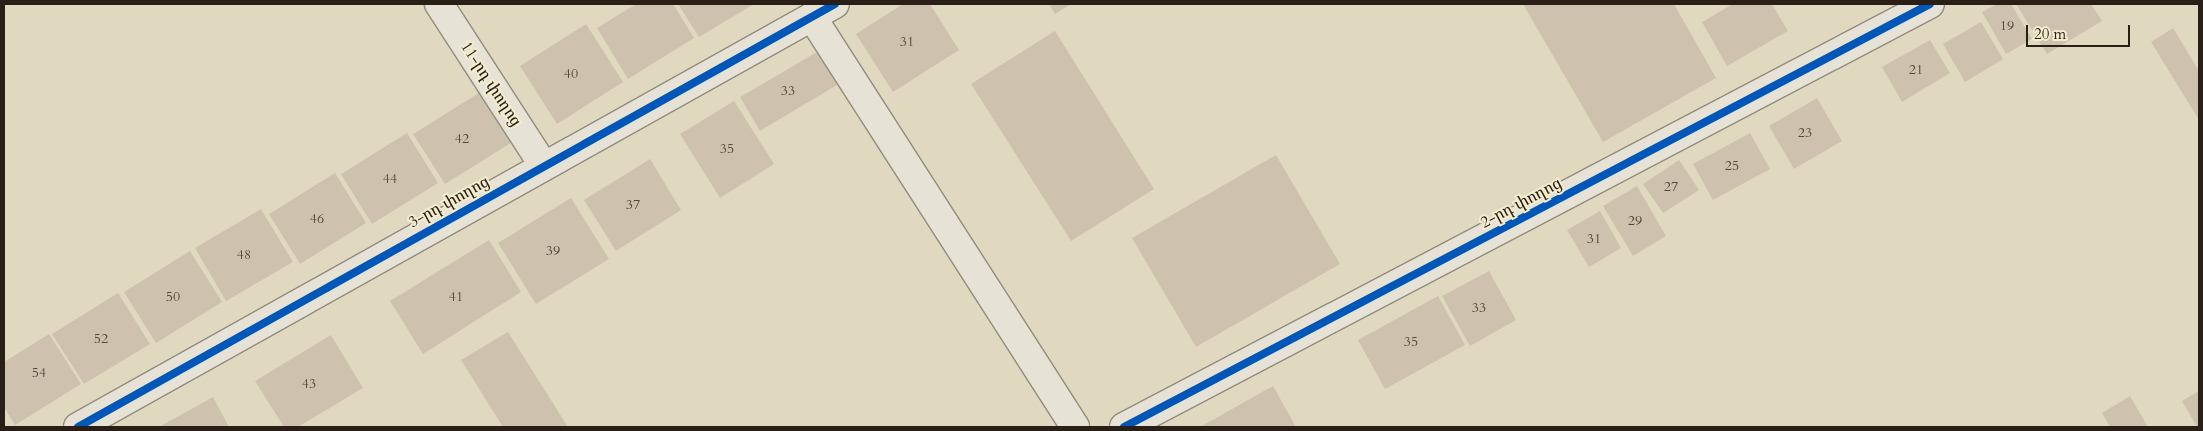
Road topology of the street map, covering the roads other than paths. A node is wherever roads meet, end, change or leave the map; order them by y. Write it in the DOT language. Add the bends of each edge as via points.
graph roads {
  1 [pos="439,4"];
  2 [pos="1930,4"];
  3 [pos="824,10"];
  4 [pos="544,165"];
  5 [pos="78,427"];
  6 [pos="1075,427"];
  7 [pos="1124,427"];
  1 -- 4 [label="street, 11-րդ փողոց"];
  2 -- 7 [label="street, 2-րդ փողոց"];
  3 -- 4 [label="street, 3-րդ փողոց"];
  3 -- 6 [label="street"];
  4 -- 5 [label="street, 3-րդ փողոց"];
}
